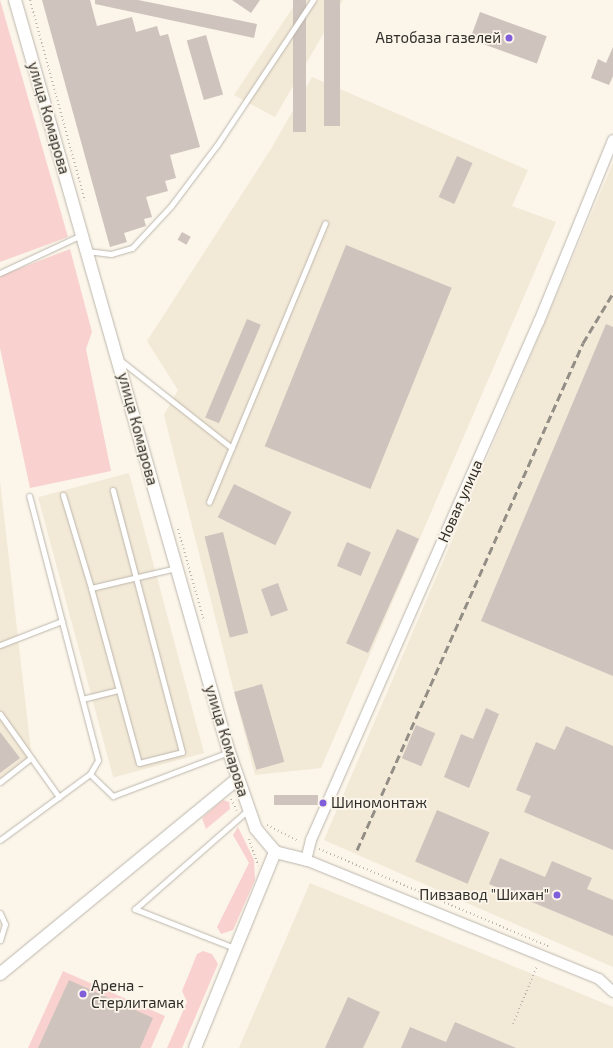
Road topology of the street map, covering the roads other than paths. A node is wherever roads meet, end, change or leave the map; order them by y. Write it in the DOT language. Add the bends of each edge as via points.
graph roads {
  1 [pos="15,0"];
  2 [pos="313,0"];
  3 [pos="613,140"];
  4 [pos="325,223"];
  5 [pos="82,234"];
  6 [pos="87,251"];
  7 [pos="0,272"];
  8 [pos="120,359"];
  9 [pos="232,448"];
  10 [pos="113,490"];
  11 [pos="63,495"];
  12 [pos="29,496"];
  13 [pos="209,502"];
  14 [pos="176,568"];
  15 [pos="136,578"];
  16 [pos="91,588"];
  17 [pos="62,621"];
  18 [pos="0,645"];
  19 [pos="119,690"];
  20 [pos="82,698"];
  21 [pos="0,714"];
  22 [pos="229,752"];
  23 [pos="31,758"];
  24 [pos="90,774"];
  25 [pos="237,779"];
  26 [pos="0,782"];
  27 [pos="59,797"];
  28 [pos="244,813"];
  29 [pos="1,838"];
  30 [pos="275,852"];
  31 [pos="306,860"];
  32 [pos="0,913"];
  33 [pos="0,940"];
  34 [pos="238,949"];
  35 [pos="0,974"];
  36 [pos="613,992"];
  37 [pos="195,1048"];
  1 -- 5 [label="street, улица Комарова"];
  2 -- 6 [label="lane" via="217,146 171,206 132,248 111,254"];
  3 -- 31 [label="street, Новая улица" via="538,321 311,840"];
  4 -- 9 [label="lane"];
  5 -- 6 [label="street, улица Комарова"];
  5 -- 7 [label="lane"];
  6 -- 8 [label="street, улица Комарова"];
  8 -- 9 [label="lane"];
  8 -- 14 [label="street, улица Комарова"];
  9 -- 13 [label="lane"];
  10 -- 15 [label="lane"];
  11 -- 16 [label="lane"];
  12 -- 17 [label="lane"];
  14 -- 15 [label="lane"];
  14 -- 22 [label="street, улица Комарова"];
  15 -- 16 [label="lane"];
  15 -- 19 [label="lane" via="182,752 139,763"];
  16 -- 19 [label="lane"];
  17 -- 18 [label="lane"];
  17 -- 20 [label="lane"];
  19 -- 20 [label="lane"];
  20 -- 24 [label="lane" via="98,760"];
  21 -- 23 [label="lane"];
  22 -- 24 [label="lane" via="113,796"];
  22 -- 25 [label="street, улица Комарова"];
  23 -- 26 [label="lane"];
  23 -- 27 [label="lane"];
  24 -- 27 [label="lane"];
  25 -- 28 [label="street, улица Комарова"];
  25 -- 35 [label="street"];
  27 -- 29 [label="lane"];
  28 -- 30 [label="street, улица Комарова"];
  28 -- 34 [label="lane" via="135,909"];
  30 -- 31 [label="street"];
  30 -- 34 [label="street"];
  31 -- 36 [label="street" via="599,979"];
  32 -- 33 [label="lane" via="5,924"];
  34 -- 37 [label="street"];
}
